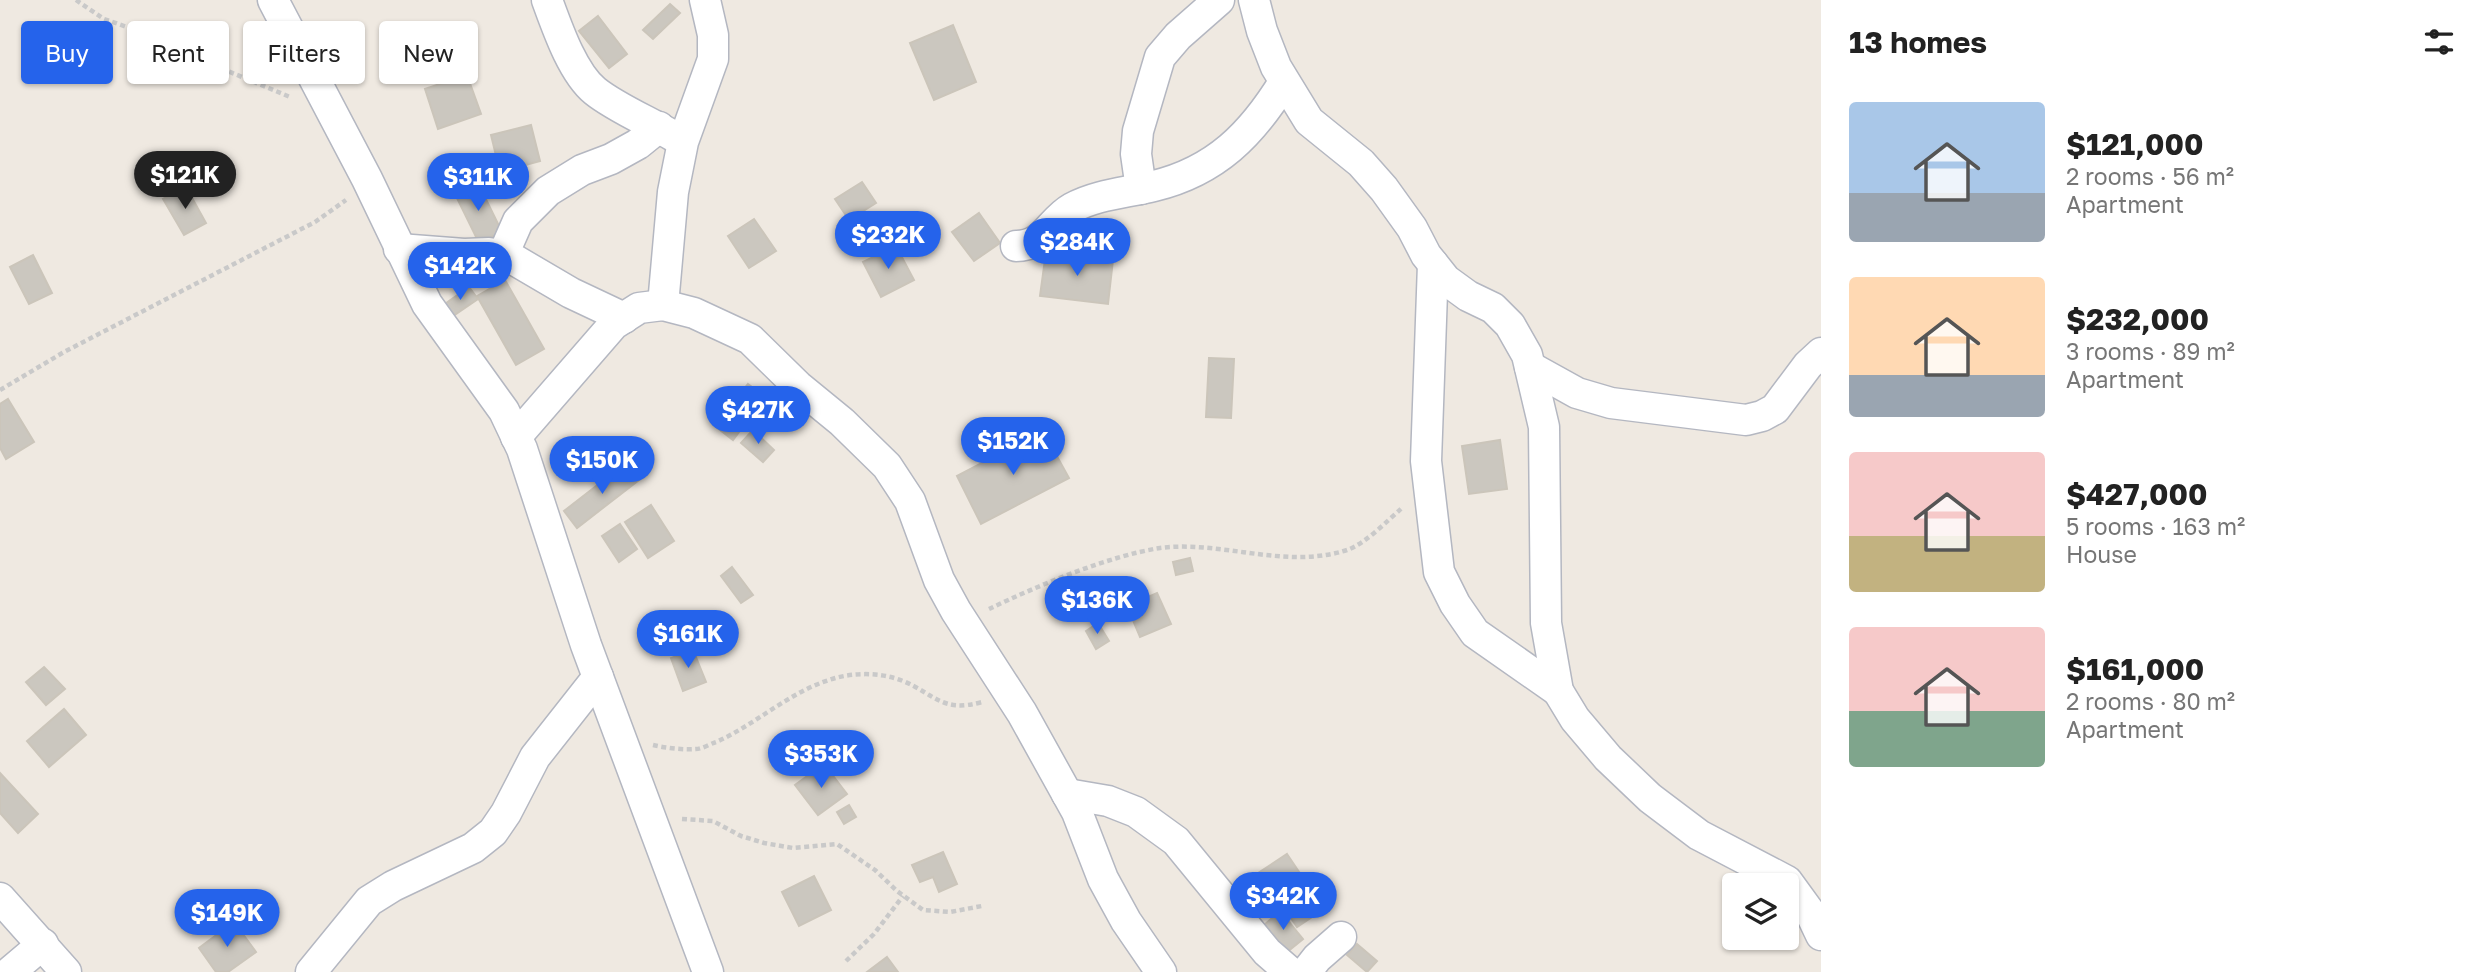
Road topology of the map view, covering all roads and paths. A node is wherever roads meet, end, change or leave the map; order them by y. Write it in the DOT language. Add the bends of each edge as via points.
graph roads {
  1 [pos="76,0"];
  2 [pos="273,0"];
  3 [pos="547,0"];
  4 [pos="705,0"];
  5 [pos="1219,0"];
  6 [pos="1254,0"];
  7 [pos="1284,82"];
  8 [pos="293,99"];
  9 [pos="671,135"];
  10 [pos="367,178"];
  11 [pos="1141,189"];
  12 [pos="1016,246"];
  13 [pos="399,248"];
  14 [pos="503,256"];
  15 [pos="1433,264"];
  16 [pos="663,305"];
  17 [pos="624,318"];
  18 [pos="1821,354"];
  19 [pos="1530,367"];
  20 [pos="0,390"];
  21 [pos="516,437"];
  22 [pos="1428,486"];
  23 [pos="963,621"];
  24 [pos="598,677"];
  25 [pos="1007,690"];
  26 [pos="1558,691"];
  27 [pos="622,738"];
  28 [pos="1067,794"];
  29 [pos="654,828"];
  30 [pos="903,896"];
  31 [pos="0,898"];
  32 [pos="982,906"];
  33 [pos="1821,935"];
  34 [pos="1341,937"];
  35 [pos="43,944"];
  36 [pos="846,961"];
  37 [pos="10,972"];
  38 [pos="66,972"];
  39 [pos="311,972"];
  40 [pos="708,972"];
  41 [pos="1161,972"];
  42 [pos="1290,972"];
  43 [pos="1306,972"];
  1 -- 8 [label="path" via="104,19"];
  2 -- 10 [label="street"];
  3 -- 9 [label="street" via="570,54 594,90"];
  4 -- 9 [label="street" via="713,59"];
  5 -- 11 [label="street" via="1160,57 1138,131"];
  6 -- 7 [label="street"];
  7 -- 11 [label="street" via="1268,108 1231,149 1179,180"];
  7 -- 15 [label="street" via="1309,121 1361,163 1384,189"];
  9 -- 14 [label="street" via="638,144 548,191 518,221"];
  9 -- 16 [label="street" via="673,192"];
  10 -- 13 [label="street"];
  10 -- 20 [label="path" via="315,222"];
  11 -- 12 [label="street" via="1070,209 1031,245"];
  13 -- 14 [label="street"];
  13 -- 21 [label="street" via="427,304 504,411"];
  14 -- 17 [label="street"];
  15 -- 19 [label="street" via="1446,280 1493,308 1510,326"];
  15 -- 22 [label="street"];
  16 -- 17 [label="street" via="639,308"];
  16 -- 23 [label="street" via="694,313 750,339 887,466 910,501 939,580"];
  17 -- 21 [label="street"];
  18 -- 19 [label="street" via="1775,409 1746,420 1611,403 1577,393"];
  19 -- 26 [label="street" via="1544,428 1546,623"];
  21 -- 24 [label="street"];
  22 -- 23 [label="path" via="1348,550 1277,557 1160,548 1091,567"];
  22 -- 26 [label="street" via="1439,572 1455,604 1475,633"];
  23 -- 25 [label="street"];
  24 -- 27 [label="street"];
  24 -- 39 [label="street" via="535,757 493,832 473,848 369,901"];
  25 -- 27 [label="path" via="984,702 952,706 903,681 858,674 829,680 797,695 731,736 698,749"];
  25 -- 28 [label="street"];
  26 -- 33 [label="street" via="1608,758 1650,798 1699,835 1787,881"];
  27 -- 29 [label="street"];
  28 -- 41 [label="street" via="1103,879"];
  28 -- 42 [label="street" via="1108,801 1136,812 1176,841"];
  29 -- 30 [label="path" via="681,819 700,819 764,843 793,848 837,844"];
  29 -- 40 [label="street"];
  30 -- 32 [label="path" via="923,910 935,912"];
  30 -- 36 [label="path"];
  31 -- 35 [label="street"];
  34 -- 43 [label="street"];
  35 -- 37 [label="street"];
  35 -- 38 [label="street"];
}
